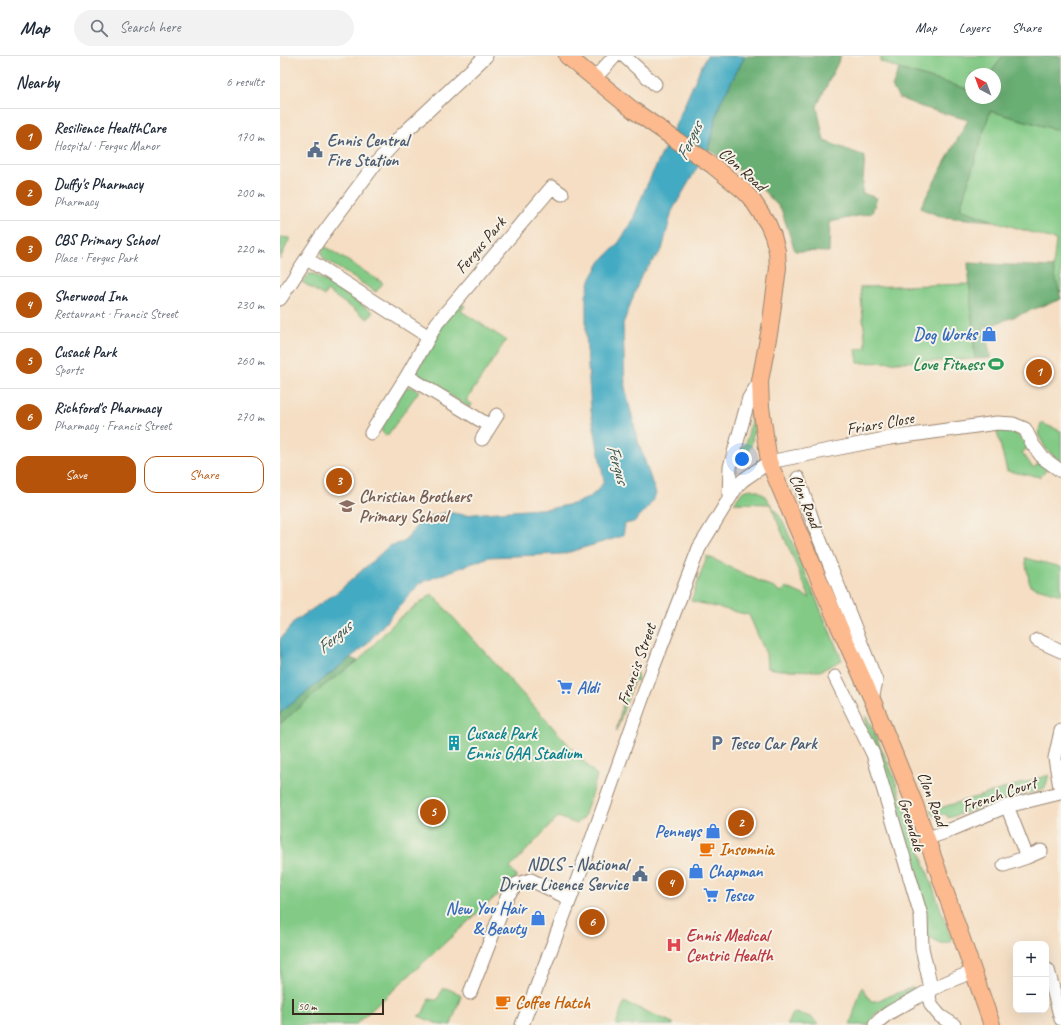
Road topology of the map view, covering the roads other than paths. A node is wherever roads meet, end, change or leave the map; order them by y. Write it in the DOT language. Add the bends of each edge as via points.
graph roads {
  1 [pos="486,56"];
  2 [pos="567,56"];
  3 [pos="615,56"];
  4 [pos="624,56"];
  5 [pos="594,80"];
  6 [pos="655,84"];
  7 [pos="562,194"];
  8 [pos="307,259"];
  9 [pos="280,299"];
  10 [pos="429,337"];
  11 [pos="407,376"];
  12 [pos="760,381"];
  13 [pos="371,433"];
  14 [pos="482,439"];
  15 [pos="769,462"];
  16 [pos="1061,471"];
  17 [pos="798,478"];
  18 [pos="729,498"];
  19 [pos="814,525"];
  20 [pos="798,530"];
  21 [pos="1037,640"];
  22 [pos="1061,651"];
  23 [pos="835,677"];
  24 [pos="872,700"];
  25 [pos="1061,731"];
  26 [pos="1061,793"];
  27 [pos="1007,806"];
  28 [pos="928,838"];
  29 [pos="1041,851"];
  30 [pos="1027,857"];
  31 [pos="1004,865"];
  32 [pos="570,899"];
  33 [pos="973,972"];
  34 [pos="1049,974"];
  35 [pos="931,988"];
  36 [pos="470,993"];
  37 [pos="1061,1019"];
  38 [pos="522,1025"];
  39 [pos="875,1025"];
  40 [pos="954,1025"];
  41 [pos="992,1025"];
  1 -- 8 [label="street" via="376,163"];
  2 -- 5 [label="main road, Clon Road"];
  3 -- 5 [label="street"];
  4 -- 6 [label="street"];
  5 -- 12 [label="main road, Clon Road" via="744,191 768,224 777,251 778,268"];
  7 -- 10 [label="street, Fergus Park" via="552,187 437,323"];
  8 -- 9 [label="street"];
  8 -- 10 [label="street"];
  10 -- 11 [label="street, Fergus Park"];
  11 -- 13 [label="street, Fergus Park"];
  11 -- 14 [label="street" via="494,421"];
  12 -- 15 [label="main road, Clon Road"];
  12 -- 18 [label="street" via="749,398 730,467"];
  15 -- 16 [label="street, Friars Close" via="890,438 997,423 1013,424 1024,430 1043,458"];
  15 -- 18 [label="street, Francis Street" via="743,480"];
  15 -- 20 [label="main road, Clon Road"];
  17 -- 19 [label="street"];
  18 -- 32 [label="street, Francis Street" via="699,548"];
  19 -- 20 [label="street"];
  19 -- 24 [label="street" via="876,681"];
  20 -- 24 [label="main road, Clon Road"];
  21 -- 22 [label="street"];
  23 -- 35 [label="street, Greendale" via="873,754 921,915 922,948"];
  24 -- 28 [label="main road, Clon Road"];
  25 -- 26 [label="street, French Court" via="1055,758"];
  26 -- 27 [label="street, French Court"];
  27 -- 28 [label="street, French Court"];
  27 -- 30 [label="street"];
  28 -- 33 [label="main road, Clon Road"];
  29 -- 30 [label="street"];
  30 -- 31 [label="street"];
  32 -- 36 [label="street" via="531,880 517,884 508,895"];
  32 -- 38 [label="street, Francis Street"];
  33 -- 35 [label="street"];
  33 -- 41 [label="main road, Clon Road"];
  34 -- 37 [label="street"];
  35 -- 39 [label="street" via="882,1017"];
  35 -- 40 [label="street, Greendale" via="931,1005 940,1016"];
}
